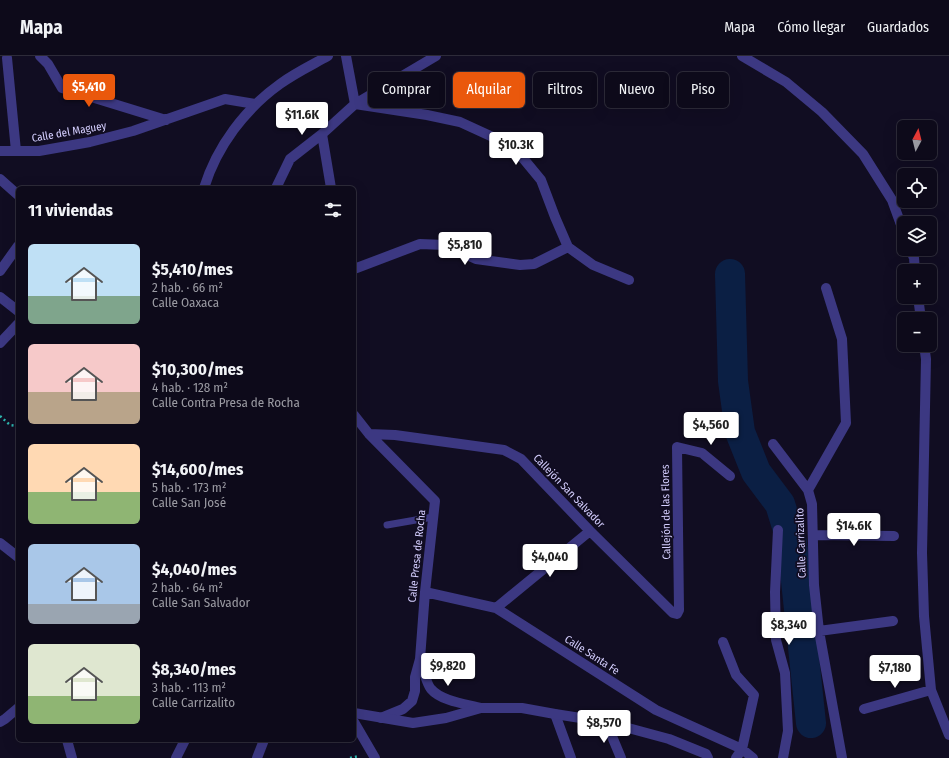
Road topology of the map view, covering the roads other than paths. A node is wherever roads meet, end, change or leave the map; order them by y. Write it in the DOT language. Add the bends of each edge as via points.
graph roads {
  1 [pos="40,56"];
  2 [pos="328,56"];
  3 [pos="346,56"];
  4 [pos="436,56"];
  5 [pos="742,56"];
  6 [pos="7,59"];
  7 [pos="255,104"];
  8 [pos="355,104"];
  9 [pos="166,120"];
  10 [pos="322,134"];
  11 [pos="0,151"];
  12 [pos="16,151"];
  13 [pos="0,179"];
  14 [pos="205,186"];
  15 [pos="277,186"];
  16 [pos="331,186"];
  17 [pos="16,193"];
  18 [pos="898,216"];
  19 [pos="568,247"];
  20 [pos="16,249"];
  21 [pos="356,268"];
  22 [pos="0,271"];
  23 [pos="629,280"];
  24 [pos="826,288"];
  25 [pos="0,297"];
  26 [pos="16,309"];
  27 [pos="16,326"];
  28 [pos="0,344"];
  29 [pos="925,352"];
  30 [pos="356,418"];
  31 [pos="369,434"];
  32 [pos="773,444"];
  33 [pos="730,476"];
  34 [pos="808,490"];
  35 [pos="434,517"];
  36 [pos="387,525"];
  37 [pos="590,530"];
  38 [pos="778,530"];
  39 [pos="813,535"];
  40 [pos="894,536"];
  41 [pos="0,543"];
  42 [pos="16,555"];
  43 [pos="425,592"];
  44 [pos="496,608"];
  45 [pos="677,614"];
  46 [pos="892,621"];
  47 [pos="819,632"];
  48 [pos="723,642"];
  49 [pos="420,660"];
  50 [pos="931,690"];
  51 [pos="481,708"];
  52 [pos="864,708"];
  53 [pos="16,710"];
  54 [pos="356,713"];
  55 [pos="555,714"];
  56 [pos="381,718"];
  57 [pos="0,722"];
  58 [pos="606,722"];
  59 [pos="356,725"];
  60 [pos="949,735"];
  61 [pos="68,742"];
  62 [pos="184,742"];
  63 [pos="263,742"];
  64 [pos="742,749"];
  65 [pos="72,758"];
  66 [pos="176,758"];
  67 [pos="257,758"];
  68 [pos="375,758"];
  69 [pos="571,758"];
  70 [pos="621,758"];
  71 [pos="708,758"];
  72 [pos="736,758"];
  73 [pos="753,758"];
  74 [pos="783,758"];
  75 [pos="842,758"];
  1 -- 9 [label="street" via="48,64 62,88"];
  2 -- 7 [label="street" via="281,83"];
  3 -- 8 [label="street"];
  4 -- 8 [label="street"];
  5 -- 18 [label="street" via="786,82 822,112 863,154 892,200"];
  6 -- 12 [label="street"];
  7 -- 9 [label="street, Calle del Maguey" via="225,99"];
  7 -- 14 [label="street" via="234,127"];
  8 -- 10 [label="street"];
  8 -- 19 [label="street" via="427,114 460,122 497,138 522,157 541,180"];
  9 -- 12 [label="street, Calle del Maguey" via="90,142 39,151"];
  10 -- 15 [label="street" via="290,159"];
  10 -- 16 [label="street"];
  11 -- 12 [label="street, Calle del Maguey"];
  13 -- 17 [label="street"];
  19 -- 21 [label="street" via="534,264 520,265 476,259 445,245 420,244"];
  19 -- 23 [label="street" via="593,265"];
  20 -- 22 [label="street"];
  24 -- 34 [label="street" via="842,339 846,423"];
  25 -- 26 [label="street"];
  27 -- 28 [label="street"];
  29 -- 50 [label="street" via="922,553 924,616"];
  30 -- 31 [label="street, Calle Presa de Rocha"];
  31 -- 35 [label="street, Calle Presa de Rocha" via="435,501"];
  31 -- 37 [label="street, Callejón San Salvador" via="395,435 504,450 521,459"];
  32 -- 34 [label="street"];
  33 -- 45 [label="street, Callejón de las Flores" via="702,453 677,447"];
  34 -- 39 [label="street, Calle Carrizalito" via="812,504"];
  35 -- 36 [label="lane"];
  35 -- 43 [label="street, Calle Presa de Rocha"];
  37 -- 44 [label="street"];
  37 -- 45 [label="street, Callejón San Salvador" via="672,613"];
  38 -- 74 [label="street" via="776,640 785,673 788,731"];
  39 -- 40 [label="street"];
  39 -- 47 [label="street, Calle Carrizalito" via="814,584"];
  41 -- 42 [label="street"];
  43 -- 44 [label="street, Calle Santa Fe"];
  43 -- 49 [label="street, Calle Presa de Rocha"];
  44 -- 64 [label="street, Calle Santa Fe" via="656,710"];
  46 -- 47 [label="street"];
  47 -- 75 [label="street, Calle Carrizalito"];
  48 -- 64 [label="street" via="736,674 754,695"];
  49 -- 51 [label="street, Calle Presa de Rocha" via="430,688 438,695"];
  49 -- 56 [label="street, Calle Presa de Rocha" via="412,701 403,709"];
  50 -- 52 [label="street"];
  50 -- 60 [label="street"];
  51 -- 55 [label="street" via="522,708"];
  51 -- 56 [label="street" via="446,718 414,723"];
  53 -- 57 [label="street"];
  54 -- 56 [label="street"];
  55 -- 58 [label="street"];
  55 -- 69 [label="street"];
  58 -- 70 [label="street"];
  58 -- 71 [label="street" via="669,739 706,754"];
  59 -- 68 [label="street"];
  61 -- 65 [label="street"];
  62 -- 66 [label="street"];
  63 -- 67 [label="street"];
  64 -- 72 [label="street"];
  64 -- 73 [label="street, Calle Santa Fe"];
}
